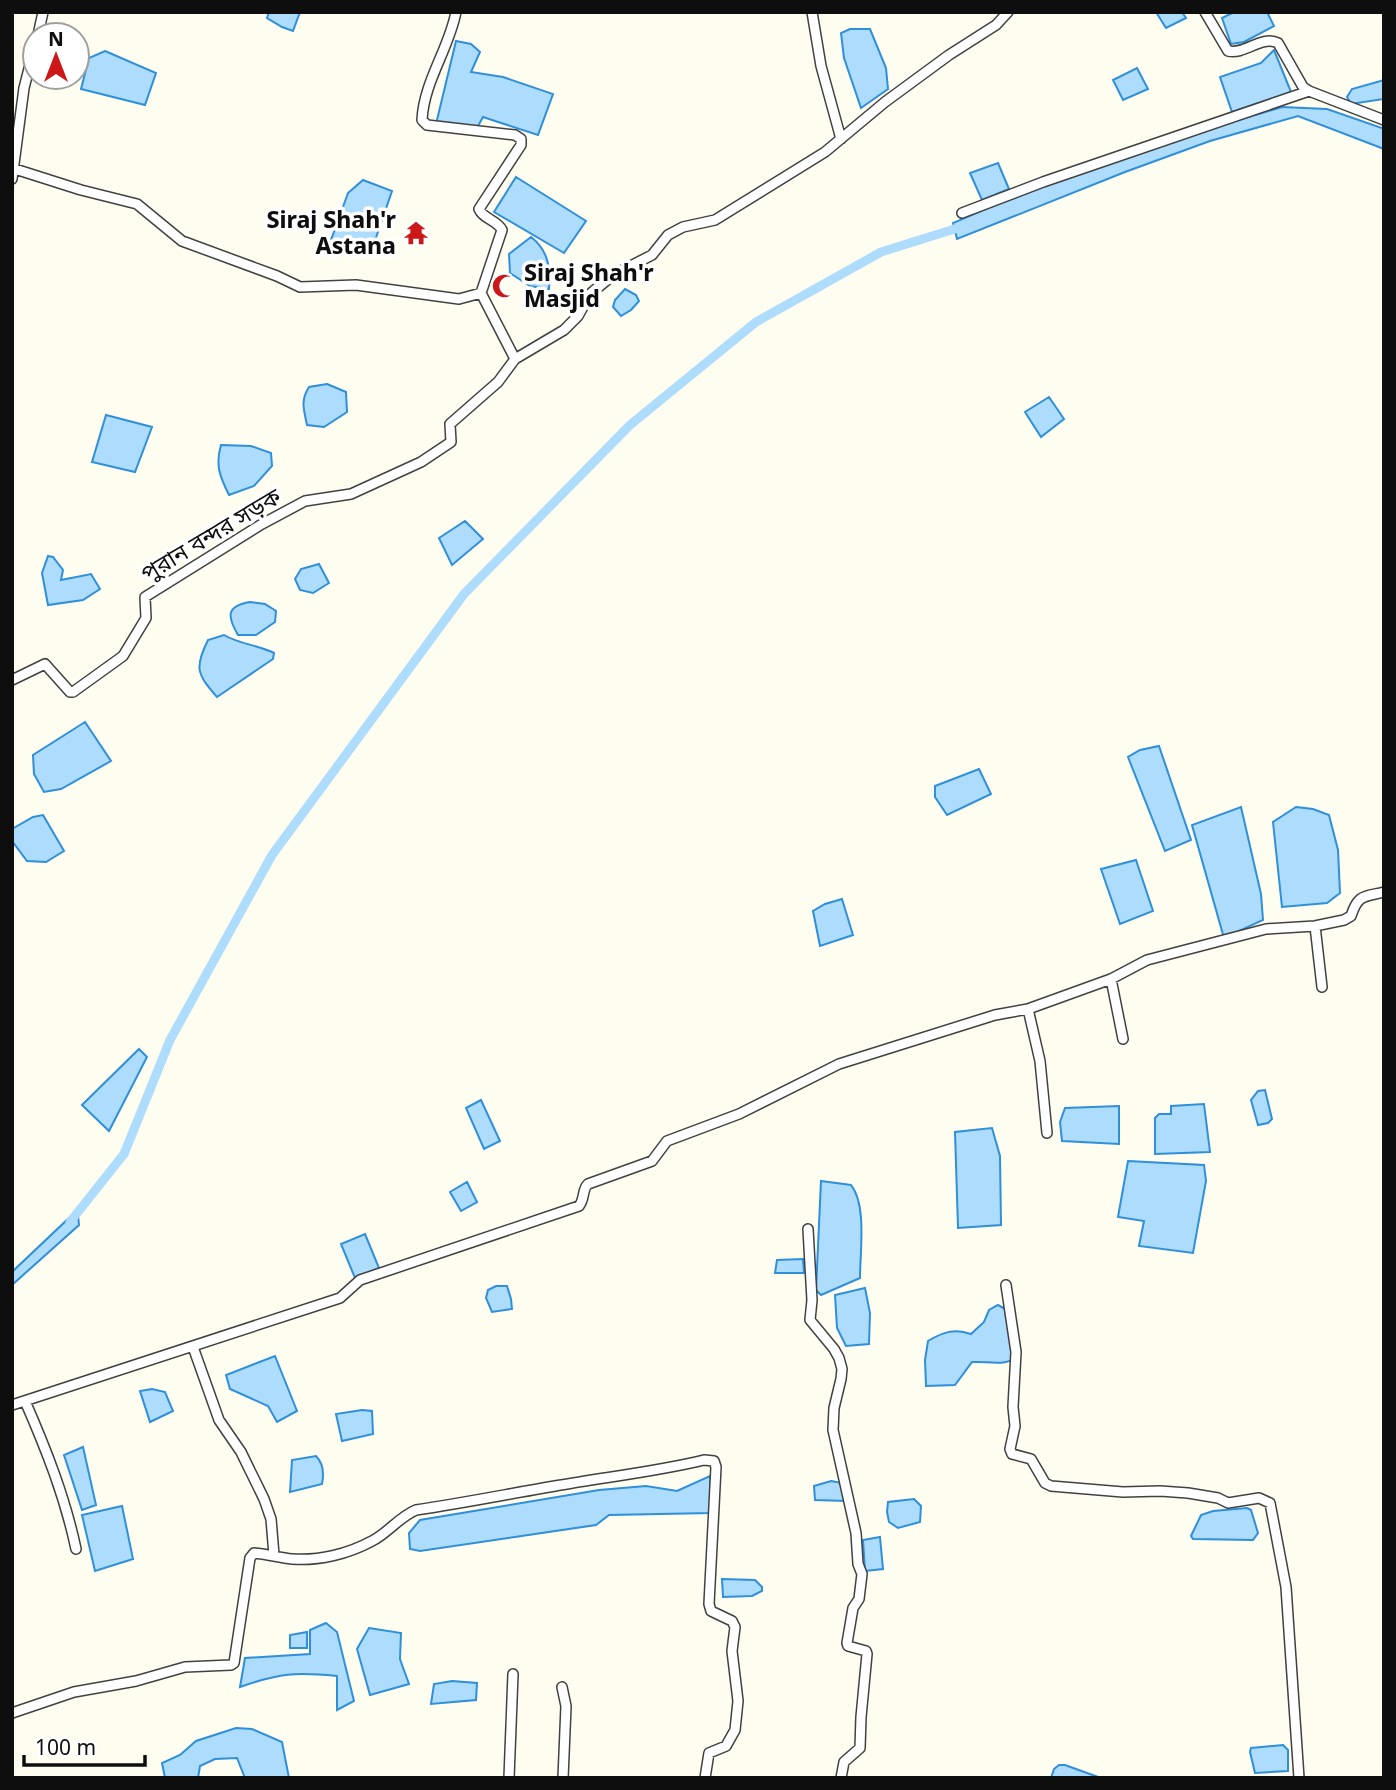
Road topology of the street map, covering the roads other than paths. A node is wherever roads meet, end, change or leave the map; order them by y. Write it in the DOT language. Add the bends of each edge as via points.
graph roads {
  1 [pos="456,12"];
  2 [pos="811,12"];
  3 [pos="1008,12"];
  4 [pos="1205,12"];
  5 [pos="24,91"];
  6 [pos="1309,91"];
  7 [pos="1384,120"];
  8 [pos="841,139"];
  9 [pos="14,174"];
  10 [pos="962,213"];
  11 [pos="481,293"];
  12 [pos="515,359"];
  13 [pos="12,680"];
  14 [pos="1384,892"];
  15 [pos="1315,926"];
  16 [pos="1111,979"];
  17 [pos="1322,987"];
  18 [pos="1028,1009"];
  19 [pos="1124,1039"];
  20 [pos="1047,1133"];
  21 [pos="808,1229"];
  22 [pos="1006,1285"];
  23 [pos="193,1347"];
  24 [pos="25,1401"];
  25 [pos="12,1405"];
  26 [pos="76,1549"];
  27 [pos="274,1555"];
  28 [pos="513,1674"];
  29 [pos="562,1687"];
  30 [pos="12,1713"];
  31 [pos="509,1778"];
  32 [pos="562,1778"];
  33 [pos="705,1778"];
  34 [pos="841,1778"];
  35 [pos="1299,1778"];
  1 -- 11 [label="street" via="429,83 422,120 427,125 516,135 521,145 479,209 502,230"];
  2 -- 8 [label="street"];
  3 -- 8 [label="street"];
  4 -- 6 [label="street" via="1228,51 1238,52 1270,40 1278,43"];
  5 -- 9 [label="street"];
  6 -- 7 [label="street"];
  6 -- 10 [label="street"];
  8 -- 12 [label="street" via="728,213 668,235 652,255 613,275 590,294 564,330"];
  9 -- 11 [label="street" via="137,204 182,241 300,287 356,285 459,299"];
  11 -- 12 [label="street"];
  12 -- 13 [label="street, পুরান বন্দর সড়ক" via="498,382 450,424 451,442 421,462 351,494 305,501 145,597 146,618 122,656 73,692 45,664"];
  14 -- 15 [label="street" via="1359,898 1351,916 1344,920"];
  15 -- 16 [label="street" via="1266,929 1147,960"];
  15 -- 17 [label="street"];
  16 -- 18 [label="street"];
  16 -- 19 [label="street"];
  18 -- 20 [label="street" via="1040,1061"];
  18 -- 23 [label="street" via="839,1064 739,1114 667,1141 652,1161 588,1184 579,1206 360,1280 340,1298"];
  21 -- 34 [label="street" via="810,1320 834,1349 842,1369 833,1430 862,1574 847,1643 867,1654 860,1748 844,1762"];
  22 -- 35 [label="street" via="1016,1352 1015,1426 1010,1449 1012,1454 1031,1459 1045,1483 1123,1492 1188,1493 1228,1503 1259,1498 1270,1503 1286,1587"];
  23 -- 24 [label="street"];
  23 -- 27 [label="street" via="219,1420 264,1499 271,1518"];
  24 -- 25 [label="street"];
  24 -- 26 [label="street" via="57,1478"];
  27 -- 30 [label="street" via="251,1555 231,1665 185,1667 74,1692"];
  27 -- 33 [label="street" via="332,1557 371,1542 416,1510 714,1461 709,1604 711,1611 735,1627 738,1701 735,1730 726,1746 709,1753"];
  28 -- 31 [label="street"];
  29 -- 32 [label="street" via="566,1706"];
}
